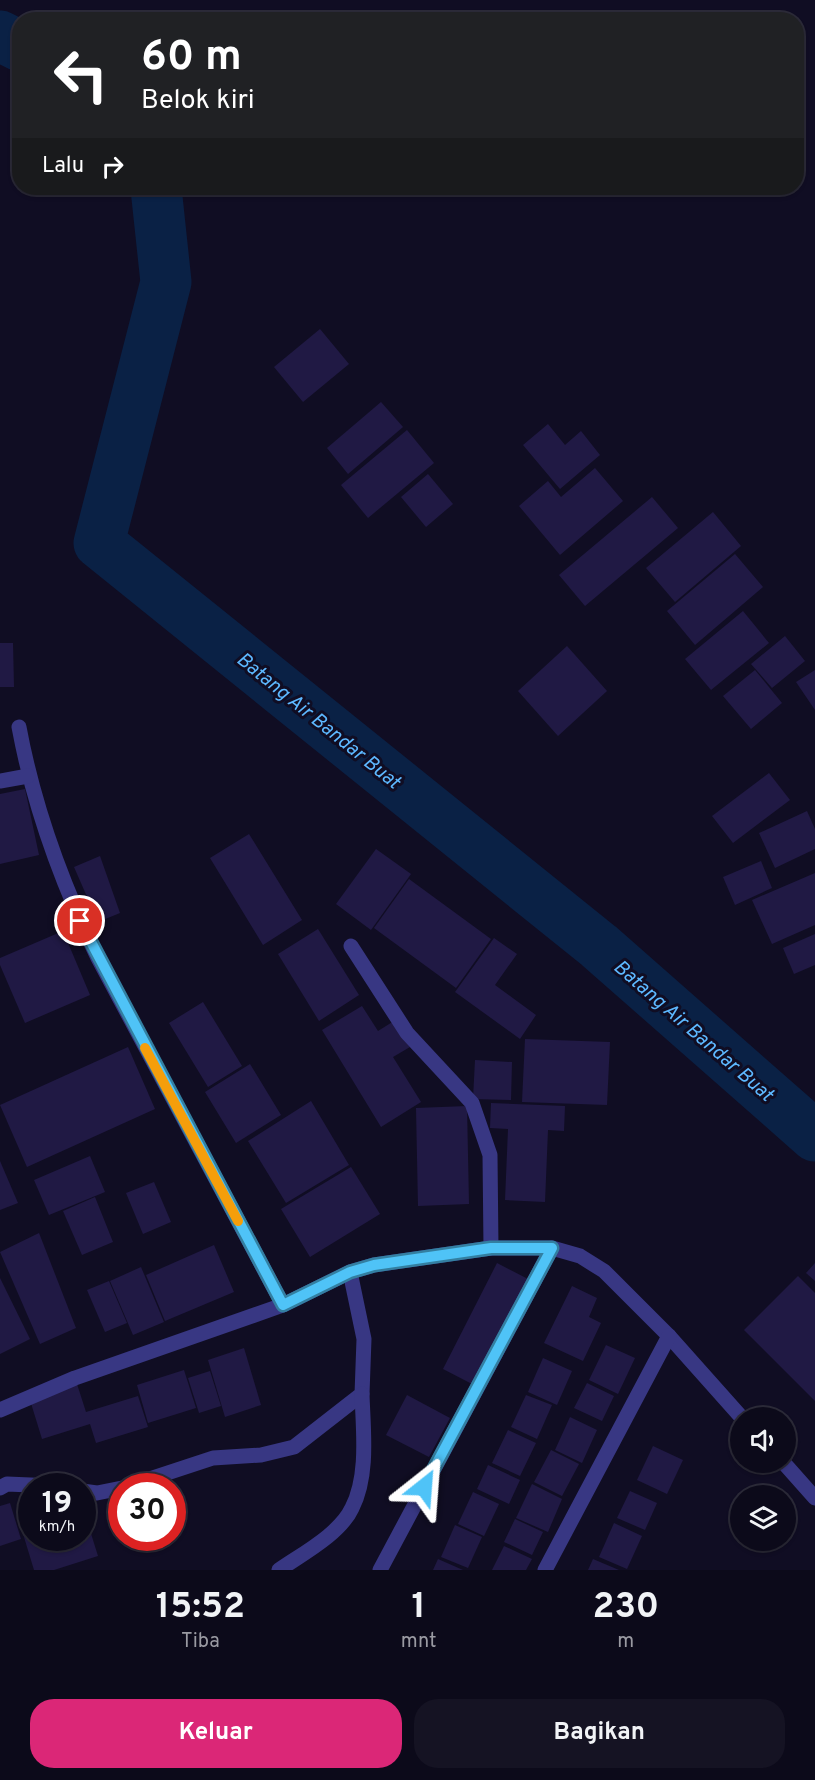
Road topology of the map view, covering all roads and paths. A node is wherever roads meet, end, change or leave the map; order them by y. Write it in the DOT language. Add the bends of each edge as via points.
graph roads {
  1 [pos="19,727"];
  2 [pos="28,776"];
  3 [pos="0,781"];
  4 [pos="351,946"];
  5 [pos="491,1248"];
  6 [pos="552,1248"];
  7 [pos="350,1272"];
  8 [pos="283,1305"];
  9 [pos="669,1336"];
  10 [pos="362,1394"];
  11 [pos="732,1407"];
  12 [pos="0,1410"];
  13 [pos="168,1473"];
  14 [pos="793,1473"];
  15 [pos="18,1484"];
  16 [pos="0,1488"];
  17 [pos="815,1498"];
  18 [pos="279,1570"];
  19 [pos="380,1570"];
  20 [pos="545,1570"];
  1 -- 2 [label="street"];
  2 -- 3 [label="street"];
  2 -- 8 [label="street" via="71,903"];
  4 -- 5 [label="street" via="407,1033 472,1103 490,1155"];
  5 -- 6 [label="street"];
  5 -- 7 [label="street"];
  6 -- 9 [label="street" via="580,1256 604,1271"];
  6 -- 19 [label="street"];
  7 -- 8 [label="street"];
  7 -- 10 [label="street" via="364,1339"];
  8 -- 12 [label="street" via="75,1378"];
  9 -- 11 [label="street"];
  9 -- 20 [label="street"];
  10 -- 13 [label="street" via="294,1447 261,1455 213,1458"];
  10 -- 18 [label="street" via="361,1478 352,1509 327,1537"];
  14 -- 17 [label="street"];
  15 -- 16 [label="street"];
}
